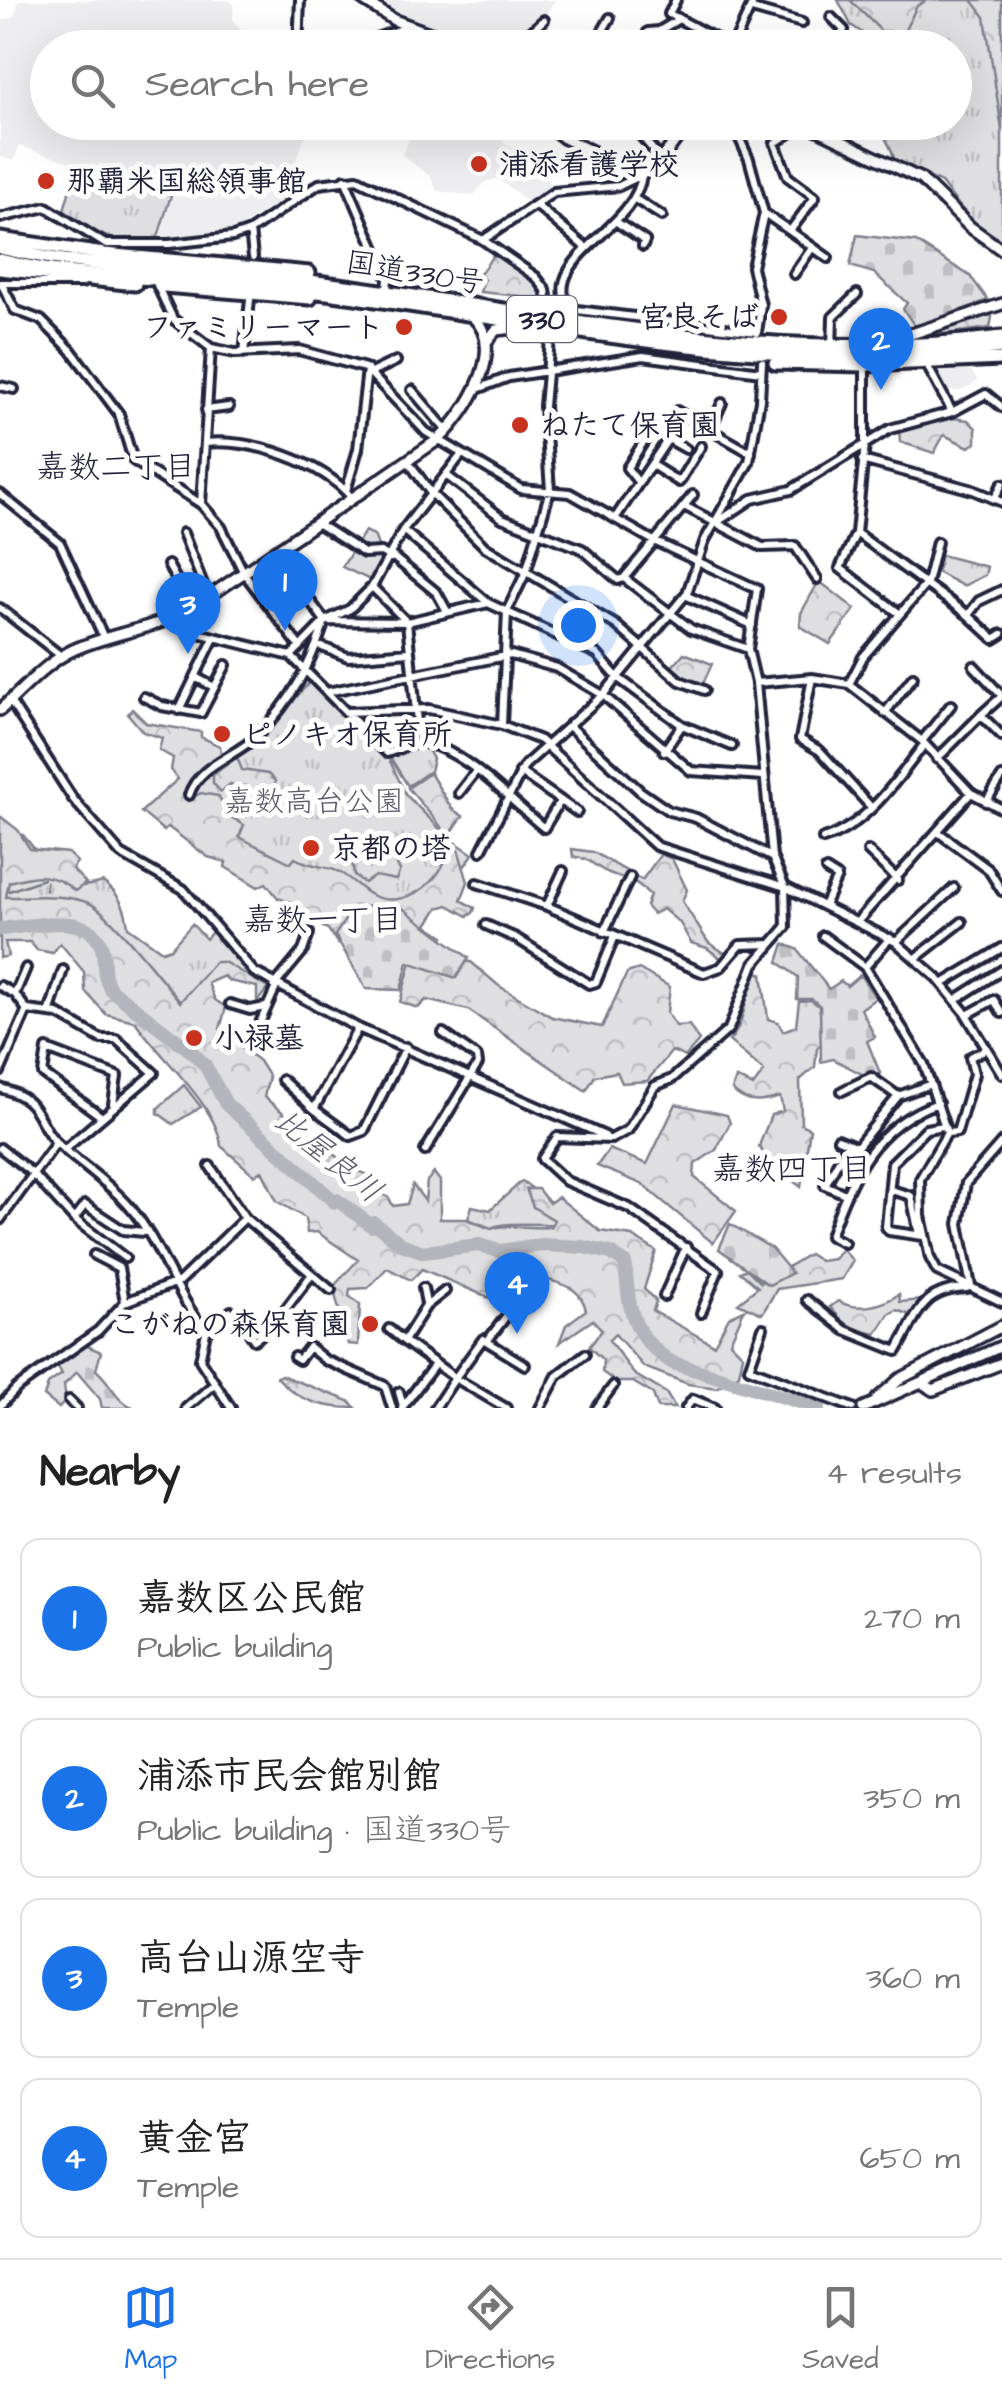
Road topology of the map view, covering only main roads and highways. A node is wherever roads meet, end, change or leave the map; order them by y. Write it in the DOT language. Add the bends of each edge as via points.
graph roads {
  1 [pos="0,239"];
  2 [pos="0,248"];
  3 [pos="0,260"];
  4 [pos="0,269"];
  5 [pos="192,274"];
  6 [pos="400,299"];
  7 [pos="997,350"];
  8 [pos="718,352"];
  1 -- 6 [label="highway" via="268,267 388,290"];
  2 -- 5 [label="highway, 国道330号 / 330"];
  3 -- 5 [label="highway, 国道330号 / 330" via="67,271"];
  4 -- 6 [label="highway" via="98,282"];
  5 -- 6 [label="highway, 国道330号 / 330"];
  6 -- 7 [label="highway, 国道330号 / 330" via="605,328 832,348"];
  6 -- 8 [label="highway, 国道330号 / 330" via="538,328"];
  7 -- 8 [label="highway, 国道330号 / 330" via="864,357"];
  7 -- 8 [label="highway" via="865,365 761,367"];
}
